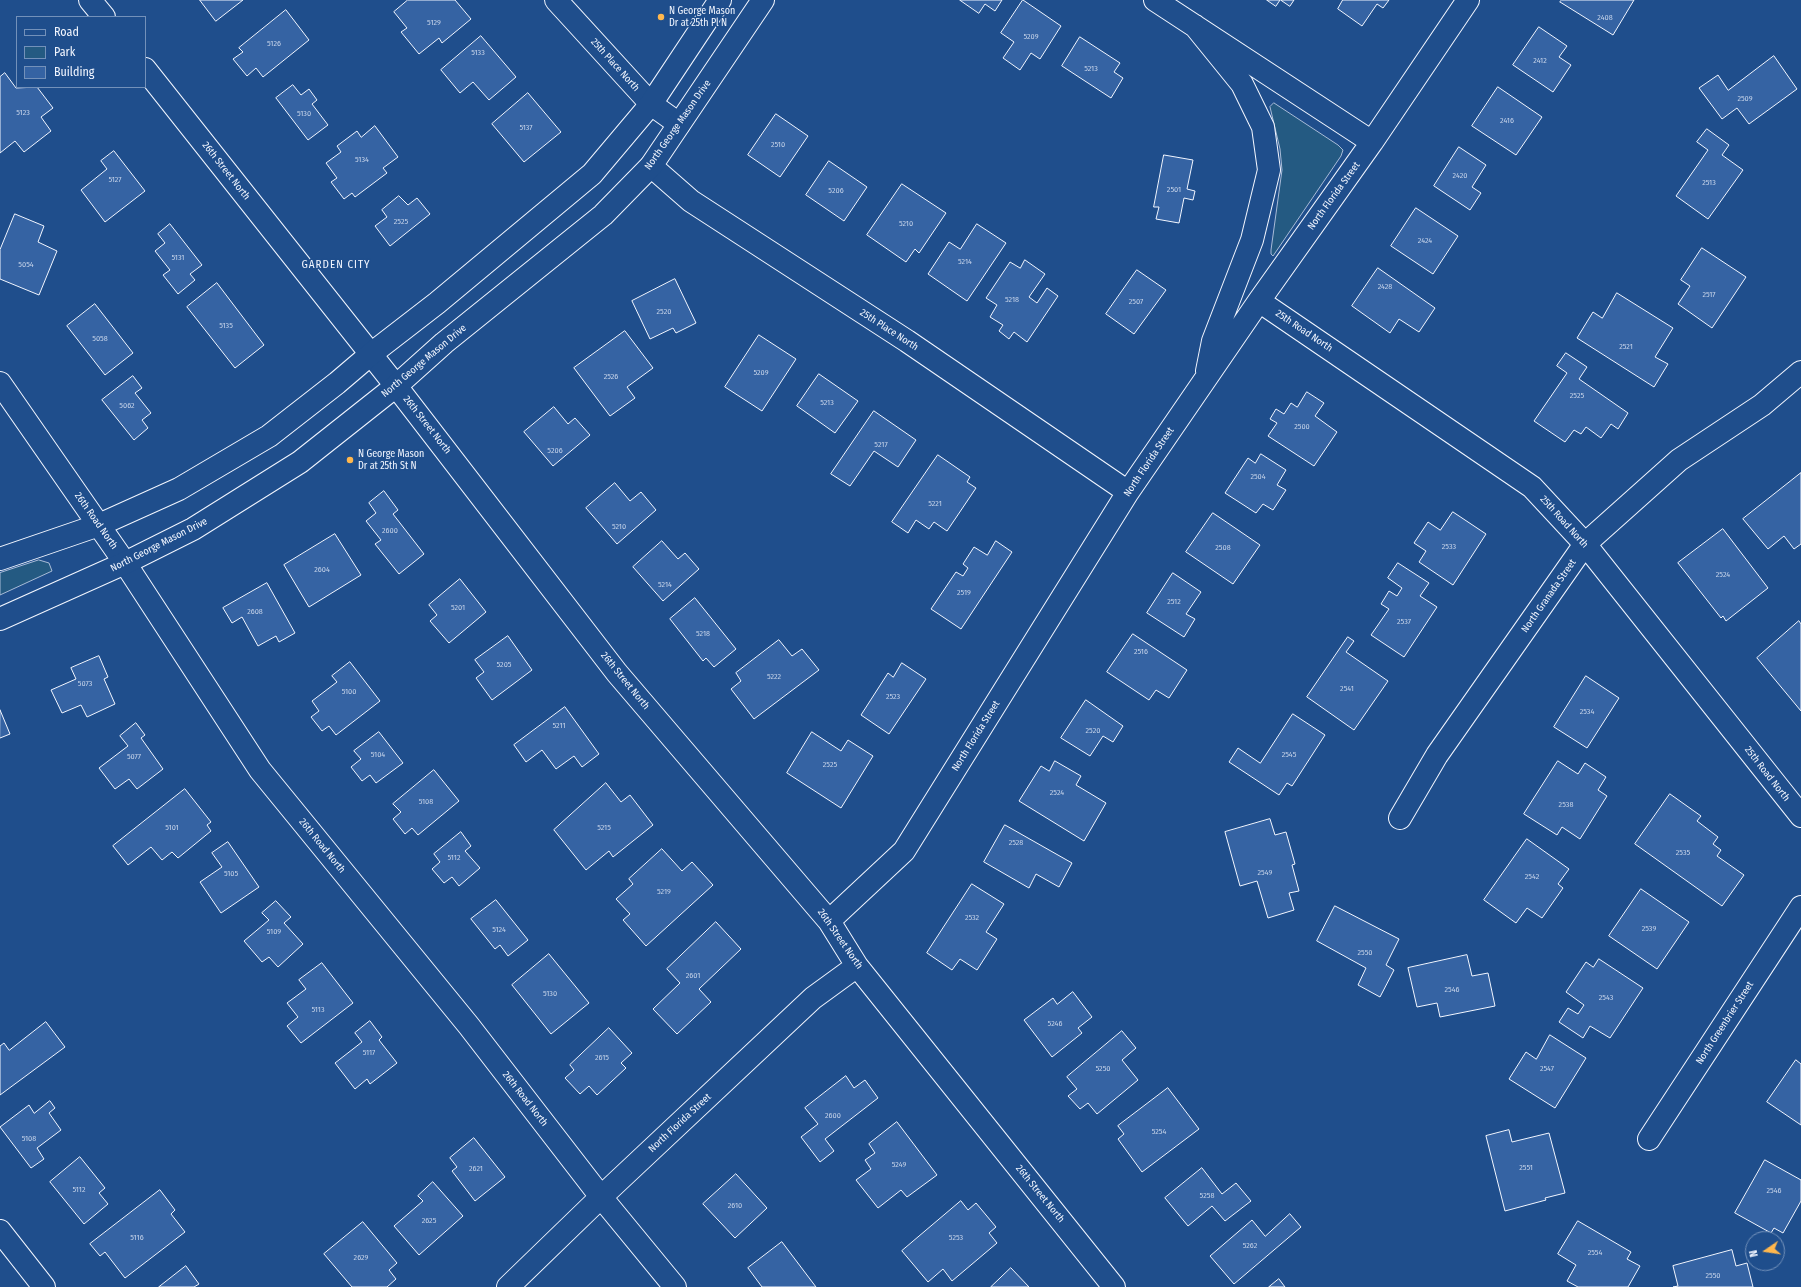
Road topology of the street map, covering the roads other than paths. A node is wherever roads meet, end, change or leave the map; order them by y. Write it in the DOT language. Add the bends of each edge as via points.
graph roads {
  1 [pos="90,0"];
  2 [pos="556,0"];
  3 [pos="720,0"];
  4 [pos="762,0"];
  5 [pos="1155,0"];
  6 [pos="1468,0"];
  7 [pos="103,16"];
  8 [pos="1195,26"];
  9 [pos="146,70"];
  10 [pos="651,104"];
  11 [pos="679,124"];
  12 [pos="1372,142"];
  13 [pos="651,166"];
  14 [pos="1259,301"];
  15 [pos="371,354"];
  16 [pos="1801,372"];
  17 [pos="1206,378"];
  18 [pos="0,383"];
  19 [pos="396,386"];
  20 [pos="1128,492"];
  21 [pos="99,525"];
  22 [pos="1586,544"];
  23 [pos="0,560"];
  24 [pos="125,563"];
  25 [pos="0,619"];
  26 [pos="1801,816"];
  27 [pos="1400,818"];
  28 [pos="1801,907"];
  29 [pos="829,921"];
  30 [pos="857,966"];
  31 [pos="1650,1139"];
  32 [pos="601,1197"];
  33 [pos="0,1231"];
  34 [pos="44,1287"];
  35 [pos="508,1287"];
  36 [pos="675,1287"];
  37 [pos="1114,1287"];
  1 -- 7 [label="street"];
  2 -- 10 [label="street, 25th Place North"];
  3 -- 10 [label="street"];
  4 -- 11 [label="street, North George Mason Drive"];
  5 -- 8 [label="street"];
  6 -- 12 [label="street, North Florida Street"];
  8 -- 12 [label="street"];
  8 -- 17 [label="street" via="1242,84 1263,127 1269,170 1252,240 1213,341"];
  9 -- 15 [label="street, 26th Street North"];
  10 -- 11 [label="street, 25th Place North"];
  10 -- 15 [label="street" via="592,174 437,303"];
  11 -- 13 [label="street, North George Mason Drive"];
  12 -- 14 [label="street, North Florida Street"];
  13 -- 19 [label="street, North George Mason Drive" via="603,215 444,343"];
  13 -- 20 [label="street, 25th Place North" via="691,201 907,341"];
  14 -- 17 [label="street, North Florida Street"];
  14 -- 22 [label="street, 25th Road North" via="1532,487"];
  15 -- 19 [label="street, 26th Street North"];
  15 -- 21 [label="street" via="269,436 179,489"];
  16 -- 22 [label="street, North Granada Street" via="1762,405 1679,460"];
  17 -- 20 [label="street, North Florida Street"];
  18 -- 21 [label="street, 26th Road North"];
  19 -- 24 [label="street, North George Mason Drive" via="300,462 193,529"];
  19 -- 29 [label="street, 26th Street North" via="617,673"];
  20 -- 29 [label="street, North Florida Street" via="904,851"];
  21 -- 23 [label="street"];
  21 -- 24 [label="street, 26th Road North"];
  22 -- 26 [label="street, 25th Road North"];
  22 -- 27 [label="street, North Granada Street" via="1437,755"];
  24 -- 25 [label="street, North George Mason Drive"];
  24 -- 32 [label="street, 26th Road North" via="260,770 469,1026"];
  28 -- 31 [label="street, North Greenbrier Street"];
  29 -- 30 [label="street, 26th Street North"];
  30 -- 32 [label="street, North Florida Street" via="813,998"];
  30 -- 37 [label="street, 26th Street North"];
  32 -- 35 [label="street, North Florida Street"];
  32 -- 36 [label="street, 26th Road North"];
  33 -- 34 [label="street"];
}
